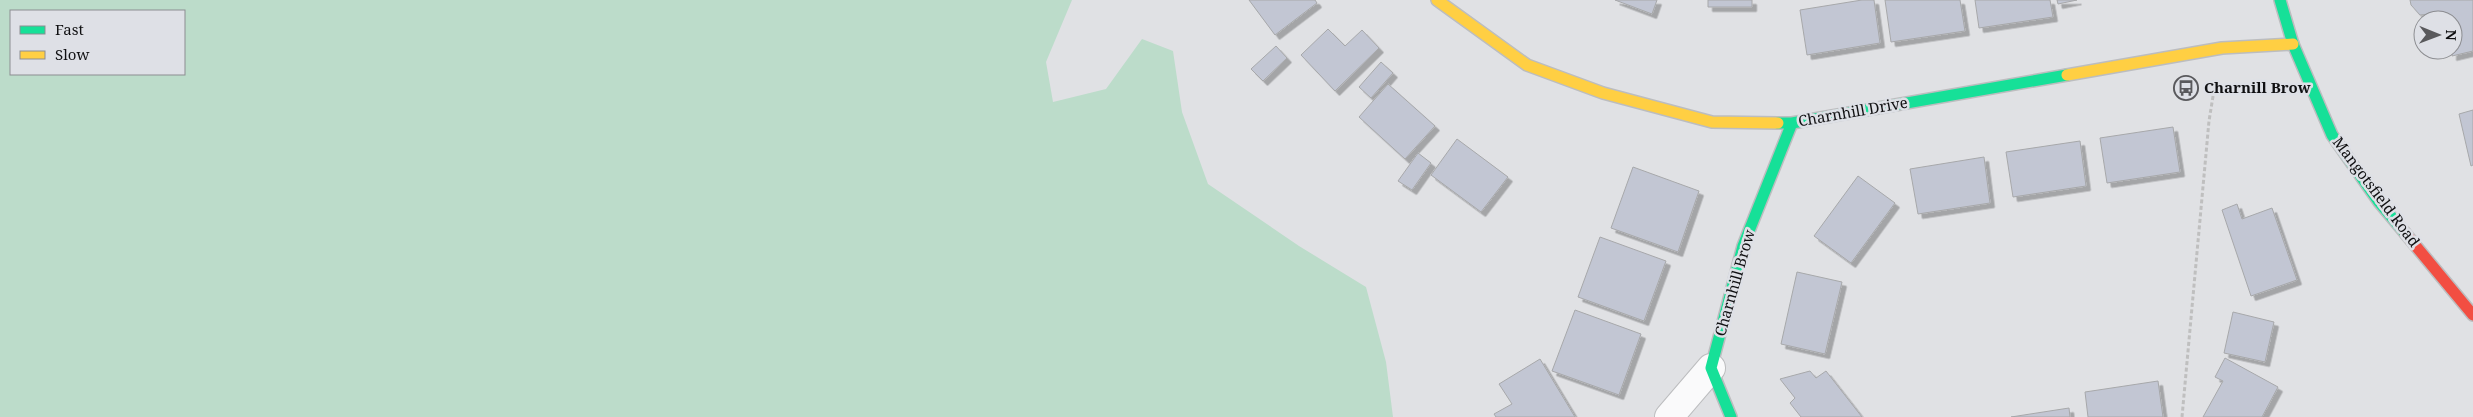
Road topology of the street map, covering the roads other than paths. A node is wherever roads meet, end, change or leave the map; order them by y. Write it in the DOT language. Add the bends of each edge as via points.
graph roads {
  1 [pos="1437,0"];
  2 [pos="2280,0"];
  3 [pos="2293,44"];
  4 [pos="1792,123"];
  5 [pos="2473,315"];
  6 [pos="1711,368"];
  7 [pos="1669,417"];
  8 [pos="1731,417"];
  1 -- 4 [label="street, Charnhill Drive" via="1527,65 1603,94 1712,122"];
  2 -- 3 [label="street, Mangotsfield Road"];
  3 -- 4 [label="street, Charnhill Drive" via="2222,48"];
  3 -- 5 [label="street, Mangotsfield Road" via="2332,134 2379,202"];
  4 -- 6 [label="street, Charnhill Brow" via="1743,246"];
  6 -- 7 [label="street"];
  6 -- 8 [label="street"];
}
